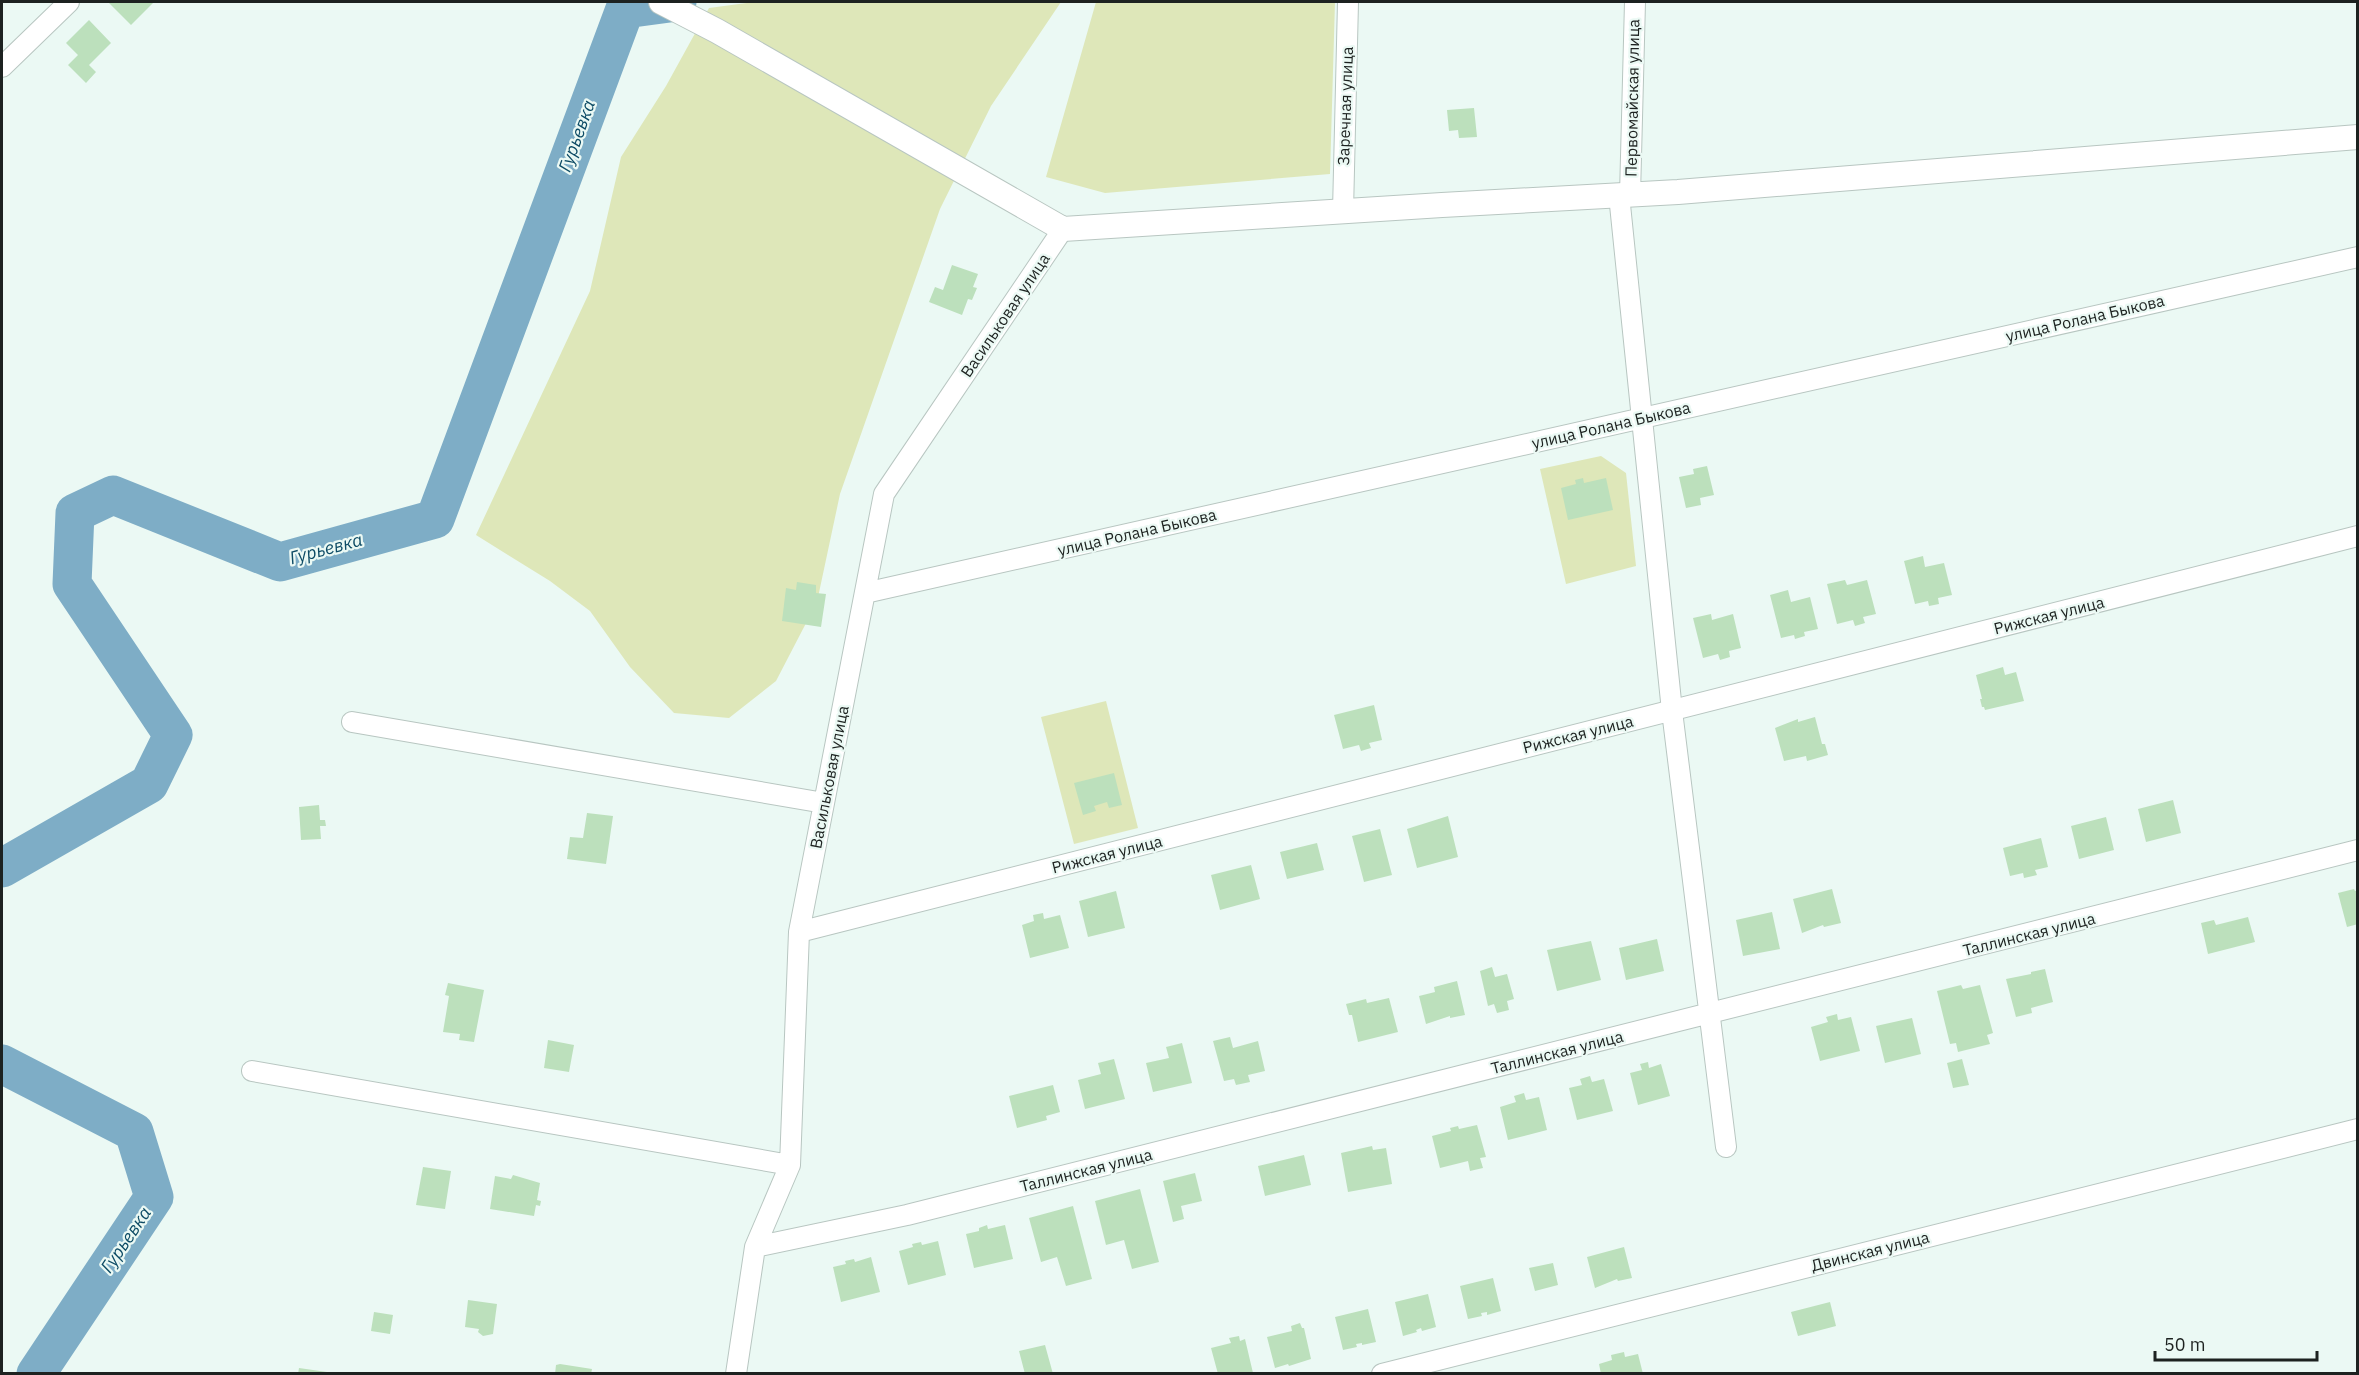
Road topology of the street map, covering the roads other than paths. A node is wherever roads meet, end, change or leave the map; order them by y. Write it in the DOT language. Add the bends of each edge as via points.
graph roads {
  1 [pos="69,2"];
  2 [pos="661,2"];
  3 [pos="1348,2"];
  4 [pos="1635,2"];
  5 [pos="2,67"];
  6 [pos="2358,137"];
  7 [pos="1624,195"];
  8 [pos="1342,211"];
  9 [pos="1063,229"];
  10 [pos="2358,257"];
  11 [pos="1642,418"];
  12 [pos="2358,536"];
  13 [pos="865,593"];
  14 [pos="1672,711"];
  15 [pos="352,722"];
  16 [pos="824,803"];
  17 [pos="2358,850"];
  18 [pos="799,932"];
  19 [pos="1709,1014"];
  20 [pos="252,1071"];
  21 [pos="2358,1129"];
  22 [pos="1726,1147"];
  23 [pos="789,1165"];
  24 [pos="755,1247"];
  25 [pos="736,1374"];
  26 [pos="1382,1374"];
  1 -- 5 [label="street"];
  2 -- 9 [label="street"];
  3 -- 8 [label="street, Заречная улица"];
  4 -- 7 [label="street, Первомайская улица"];
  6 -- 7 [label="street"];
  7 -- 8 [label="street"];
  7 -- 11 [label="street, Первомайская улица"];
  8 -- 9 [label="street"];
  9 -- 13 [label="street, Васильковая улица" via="884,494"];
  10 -- 11 [label="street, улица Ролана Быкова"];
  11 -- 13 [label="street, улица Ролана Быкова"];
  11 -- 14 [label="street, Первомайская улица"];
  12 -- 14 [label="street, Рижская улица"];
  13 -- 16 [label="street, Васильковая улица"];
  14 -- 18 [label="street, Рижская улица"];
  14 -- 19 [label="street, Первомайская улица"];
  15 -- 16 [label="street"];
  16 -- 18 [label="street, Васильковая улица"];
  17 -- 19 [label="street, Таллинская улица"];
  18 -- 23 [label="street, Васильковая улица"];
  19 -- 22 [label="street, Первомайская улица"];
  19 -- 24 [label="street, Таллинская улица" via="907,1215"];
  20 -- 23 [label="street"];
  21 -- 26 [label="street, Двинская улица"];
  23 -- 24 [label="street, Васильковая улица"];
  24 -- 25 [label="street, Васильковая улица"];
}
